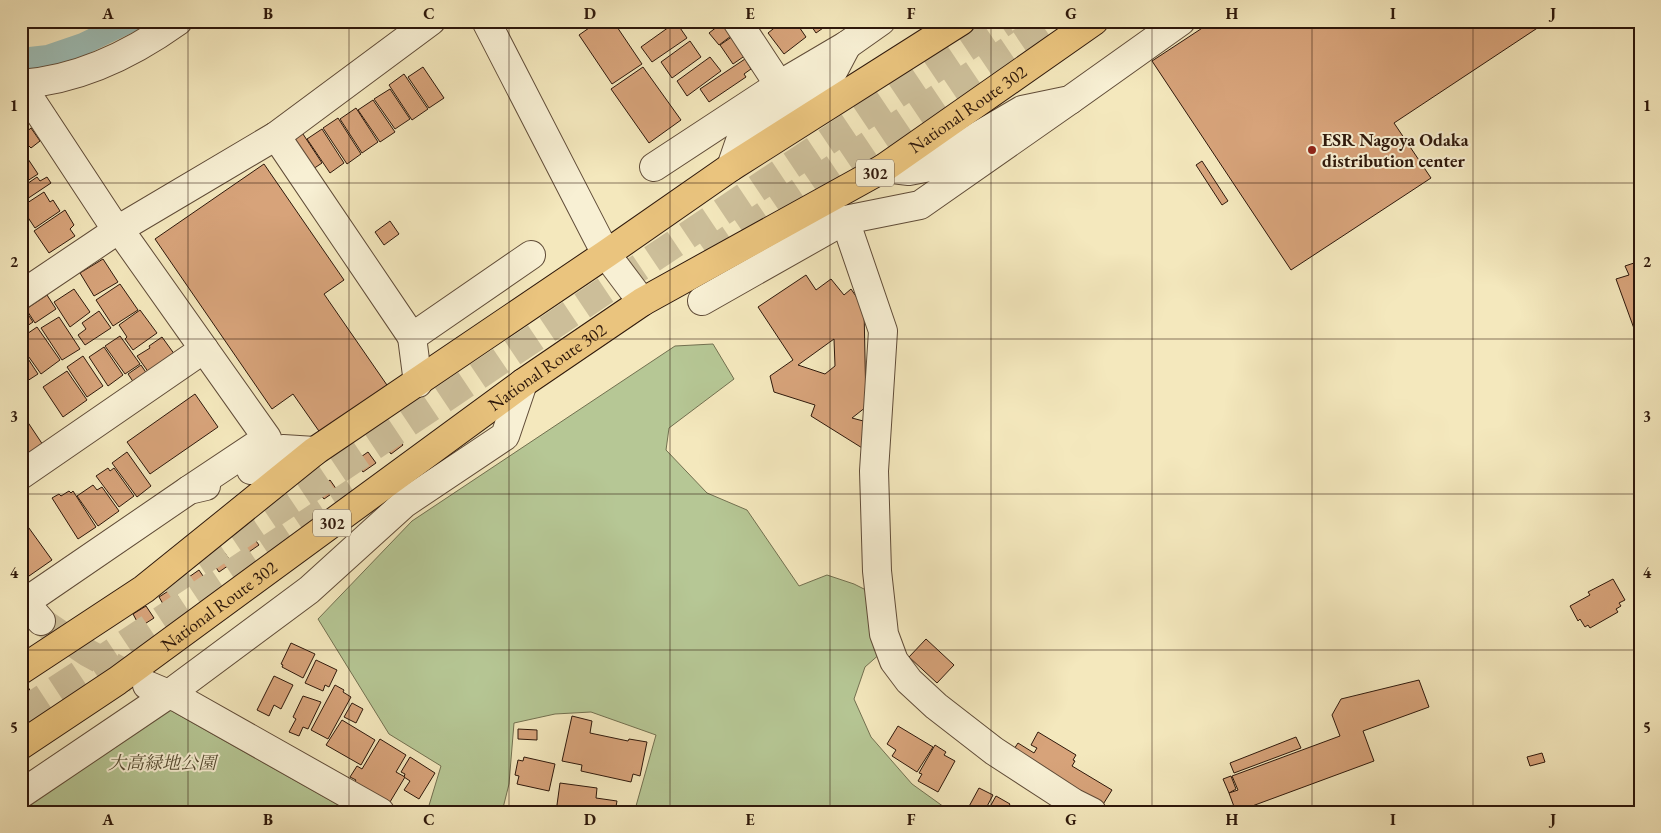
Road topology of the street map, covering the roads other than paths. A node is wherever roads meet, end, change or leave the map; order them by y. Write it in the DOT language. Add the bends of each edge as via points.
graph roads {
  1 [pos="178,21"];
  2 [pos="431,21"];
  3 [pos="486,21"];
  4 [pos="737,21"];
  5 [pos="881,21"];
  6 [pos="961,21"];
  7 [pos="1094,21"];
  8 [pos="1181,21"];
  9 [pos="847,45"];
  10 [pos="21,84"];
  11 [pos="779,85"];
  12 [pos="21,100"];
  13 [pos="1070,100"];
  14 [pos="981,134"];
  15 [pos="276,136"];
  16 [pos="1014,138"];
  17 [pos="654,167"];
  18 [pos="731,167"];
  19 [pos="884,168"];
  20 [pos="845,220"];
  21 [pos="119,229"];
  22 [pos="606,254"];
  23 [pos="531,255"];
  24 [pos="21,295"];
  25 [pos="702,301"];
  26 [pos="642,302"];
  27 [pos="412,337"];
  28 [pos="204,349"];
  29 [pos="418,383"];
  30 [pos="523,383"];
  31 [pos="315,451"];
  32 [pos="21,475"];
  33 [pos="189,490"];
  34 [pos="27,607"];
  35 [pos="21,670"];
  36 [pos="158,690"];
  37 [pos="21,745"];
  38 [pos="21,794"];
  39 [pos="380,812"];
  40 [pos="1092,812"];
  1 -- 10 [label="street" via="138,47 105,63 66,76"];
  2 -- 15 [label="street"];
  3 -- 22 [label="street"];
  4 -- 11 [label="street"];
  5 -- 9 [label="street"];
  6 -- 18 [label="highway"];
  7 -- 19 [label="highway, National Route 302 / 302"];
  8 -- 13 [label="street"];
  9 -- 11 [label="street"];
  9 -- 18 [label="street" via="828,81 751,122 743,132"];
  11 -- 17 [label="street"];
  12 -- 21 [label="street" via="31,100"];
  13 -- 14 [label="street" via="1022,110"];
  13 -- 16 [label="street"];
  14 -- 16 [label="street" via="1002,131"];
  14 -- 19 [label="street" via="930,167 909,170"];
  15 -- 21 [label="street"];
  15 -- 27 [label="street"];
  16 -- 20 [label="street" via="920,205"];
  18 -- 22 [label="highway"];
  19 -- 26 [label="highway, National Route 302 / 302"];
  20 -- 25 [label="street"];
  20 -- 40 [label="street" via="883,331 874,471 877,571 884,634 894,661 909,681 936,706 994,752"];
  21 -- 24 [label="street"];
  21 -- 28 [label="street"];
  22 -- 26 [label="street"];
  22 -- 29 [label="highway"];
  23 -- 27 [label="street"];
  26 -- 30 [label="highway, National Route 302 / 302"];
  27 -- 29 [label="street"];
  28 -- 32 [label="street"];
  28 -- 33 [label="street" via="267,438"];
  29 -- 31 [label="highway"];
  30 -- 36 [label="street" via="505,436 405,503 309,590"];
  30 -- 37 [label="highway, National Route 302 / 302" via="125,675"];
  31 -- 33 [label="street" via="283,449 232,482"];
  31 -- 35 [label="highway" via="144,588"];
  33 -- 34 [label="street"];
  36 -- 38 [label="street"];
  36 -- 39 [label="street"];
}
